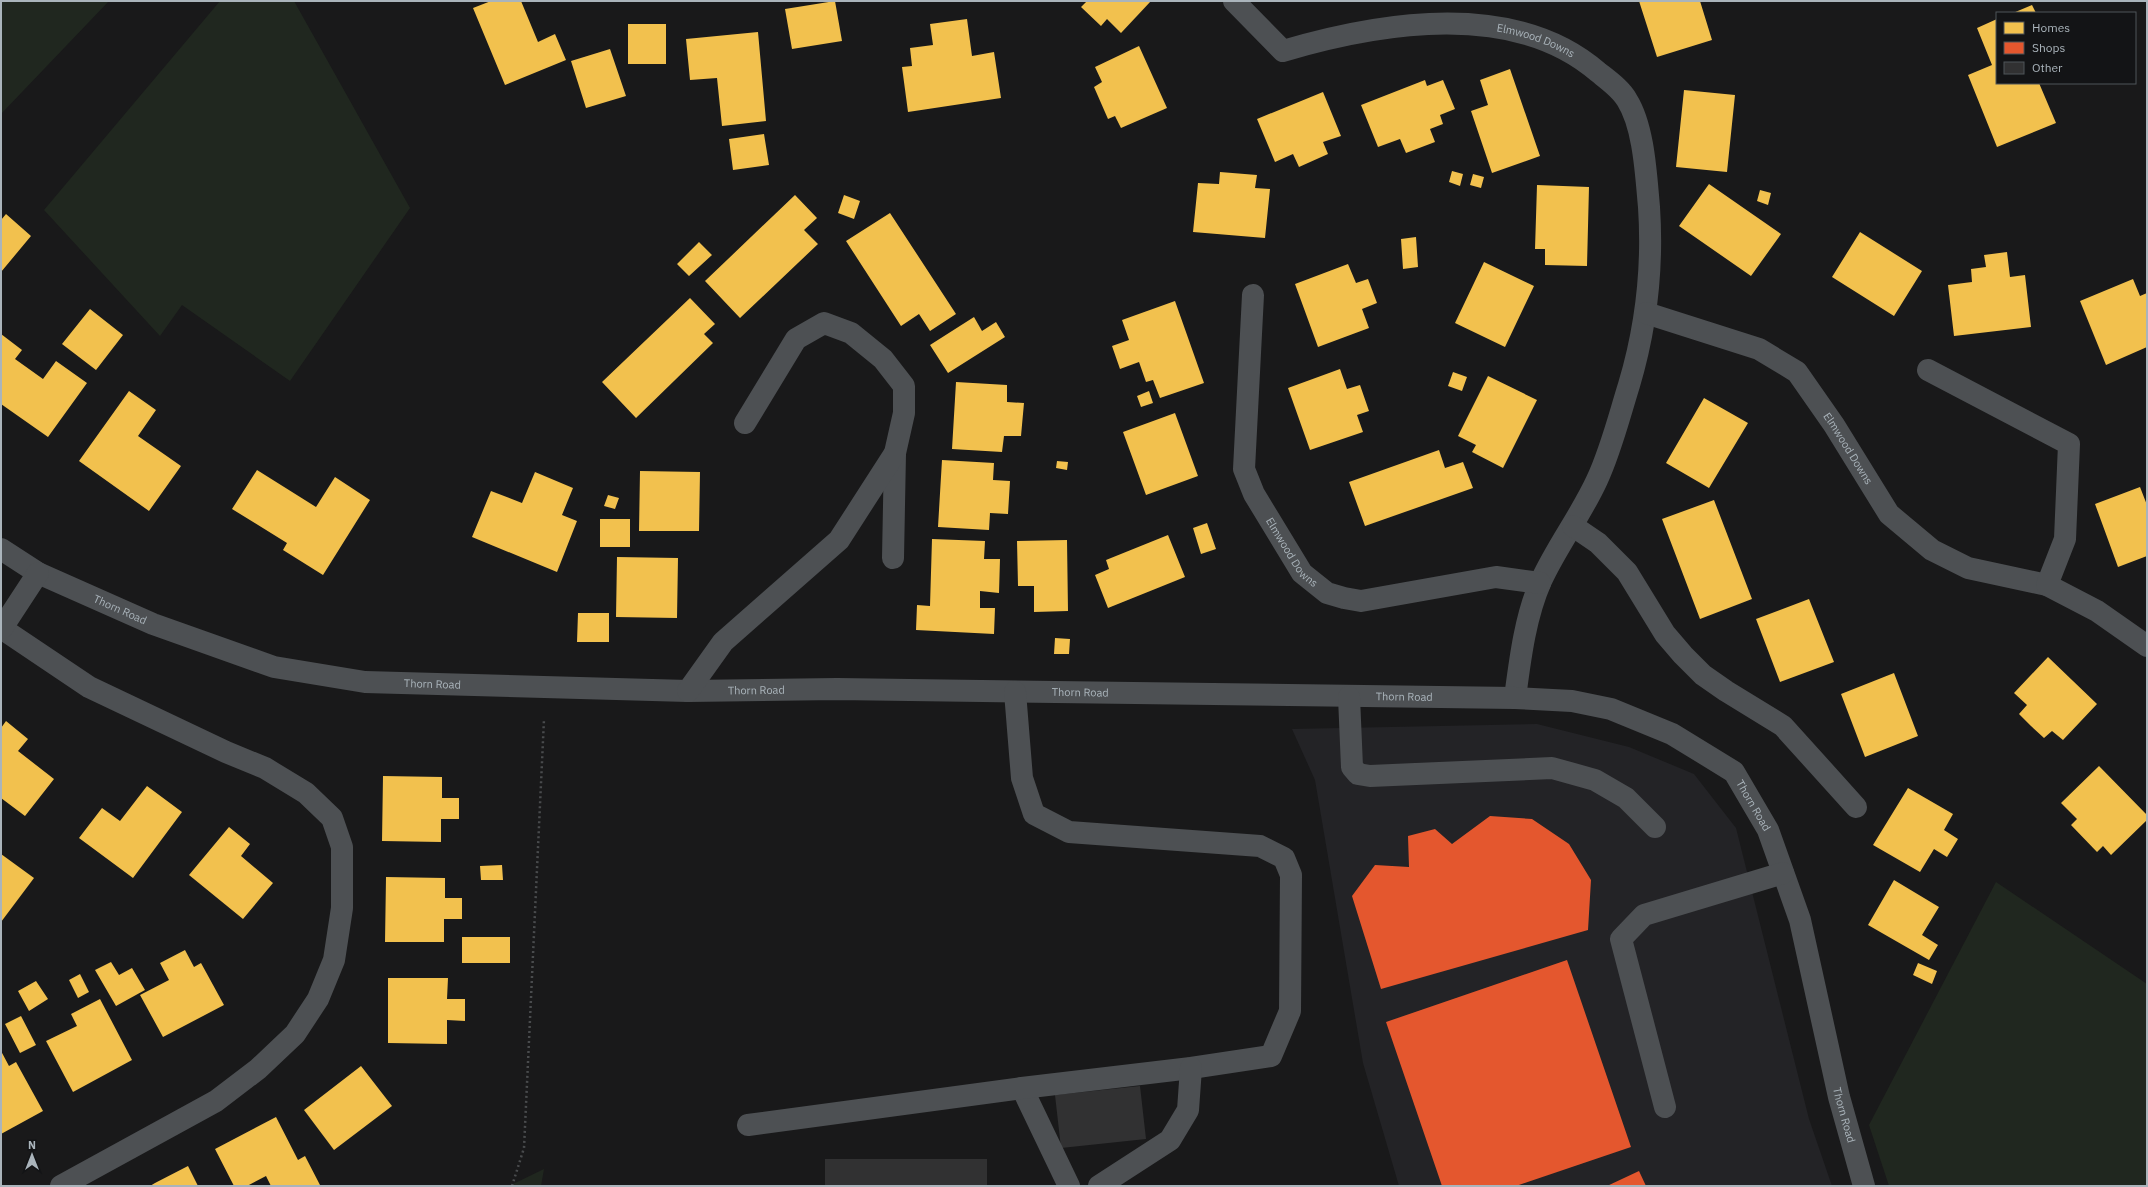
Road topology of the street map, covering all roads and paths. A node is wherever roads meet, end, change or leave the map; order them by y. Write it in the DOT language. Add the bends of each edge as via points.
graph roads {
  1 [pos="1234,1"];
  2 [pos="1253,295"];
  3 [pos="1646,313"];
  4 [pos="1928,370"];
  5 [pos="745,422"];
  6 [pos="895,453"];
  7 [pos="1573,526"];
  8 [pos="1,549"];
  9 [pos="893,558"];
  10 [pos="38,573"];
  11 [pos="1540,583"];
  12 [pos="2047,585"];
  13 [pos="1,628"];
  14 [pos="2147,646"];
  15 [pos="546,688"];
  16 [pos="688,691"];
  17 [pos="1015,692"];
  18 [pos="1349,697"];
  19 [pos="1515,698"];
  20 [pos="1856,807"];
  21 [pos="1655,827"];
  22 [pos="1783,873"];
  23 [pos="1192,1068"];
  24 [pos="1022,1088"];
  25 [pos="1665,1107"];
  26 [pos="748,1125"];
  27 [pos="61,1186"];
  28 [pos="512,1186"];
  29 [pos="1069,1186"];
  30 [pos="1099,1186"];
  31 [pos="1864,1186"];
  1 -- 3 [label="street, Elmwood Downs" via="1283,51 1332,36 1398,26 1450,23 1500,26 1555,42 1583,58 1627,99 1640,132 1646,169 1650,249"];
  2 -- 11 [label="street, Elmwood Downs" via="1244,469 1254,494 1302,573 1327,593 1361,601 1496,577"];
  3 -- 7 [label="street, Elmwood Downs" via="1630,382 1615,431 1598,479"];
  3 -- 12 [label="street, Elmwood Downs" via="1759,349 1796,372 1834,425 1889,514 1927,546 1968,568"];
  4 -- 12 [label="street" via="2069,444 2064,539"];
  5 -- 6 [label="street" via="796,339 824,322 851,333 883,359 904,386 904,413"];
  6 -- 9 [label="street"];
  6 -- 16 [label="street" via="839,540 723,642"];
  7 -- 11 [label="street, Elmwood Downs"];
  7 -- 20 [label="street" via="1598,543 1627,572 1665,634 1703,675 1783,726"];
  8 -- 10 [label="street, Thorn Road"];
  10 -- 13 [label="street"];
  10 -- 15 [label="street, Thorn Road" via="153,624 274,667 365,682"];
  11 -- 19 [label="street, Elmwood Downs" via="1523,641"];
  12 -- 14 [label="street, Elmwood Downs" via="2097,611"];
  13 -- 27 [label="street" via="89,687 265,768 306,793 332,818 342,847 342,908 334,960 318,999 295,1034 258,1069 216,1101"];
  15 -- 16 [label="street, Thorn Road"];
  15 -- 28 [label="path" via="524,1148"];
  16 -- 17 [label="street, Thorn Road" via="837,689"];
  17 -- 18 [label="street, Thorn Road"];
  17 -- 23 [label="street" via="1022,778 1034,814 1069,832 1260,846 1284,858 1291,875 1290,1011 1271,1056"];
  18 -- 19 [label="street, Thorn Road"];
  18 -- 21 [label="street" via="1352,767 1358,774 1370,776 1552,768 1595,780 1626,798"];
  19 -- 22 [label="street, Thorn Road" via="1572,701 1611,709 1672,734 1734,772 1768,830"];
  22 -- 25 [label="street" via="1644,915 1621,939"];
  22 -- 31 [label="street, Thorn Road" via="1800,920 1839,1097"];
  23 -- 24 [label="street"];
  23 -- 30 [label="street" via="1188,1110 1170,1140"];
  24 -- 26 [label="street"];
  24 -- 29 [label="street"];
}
